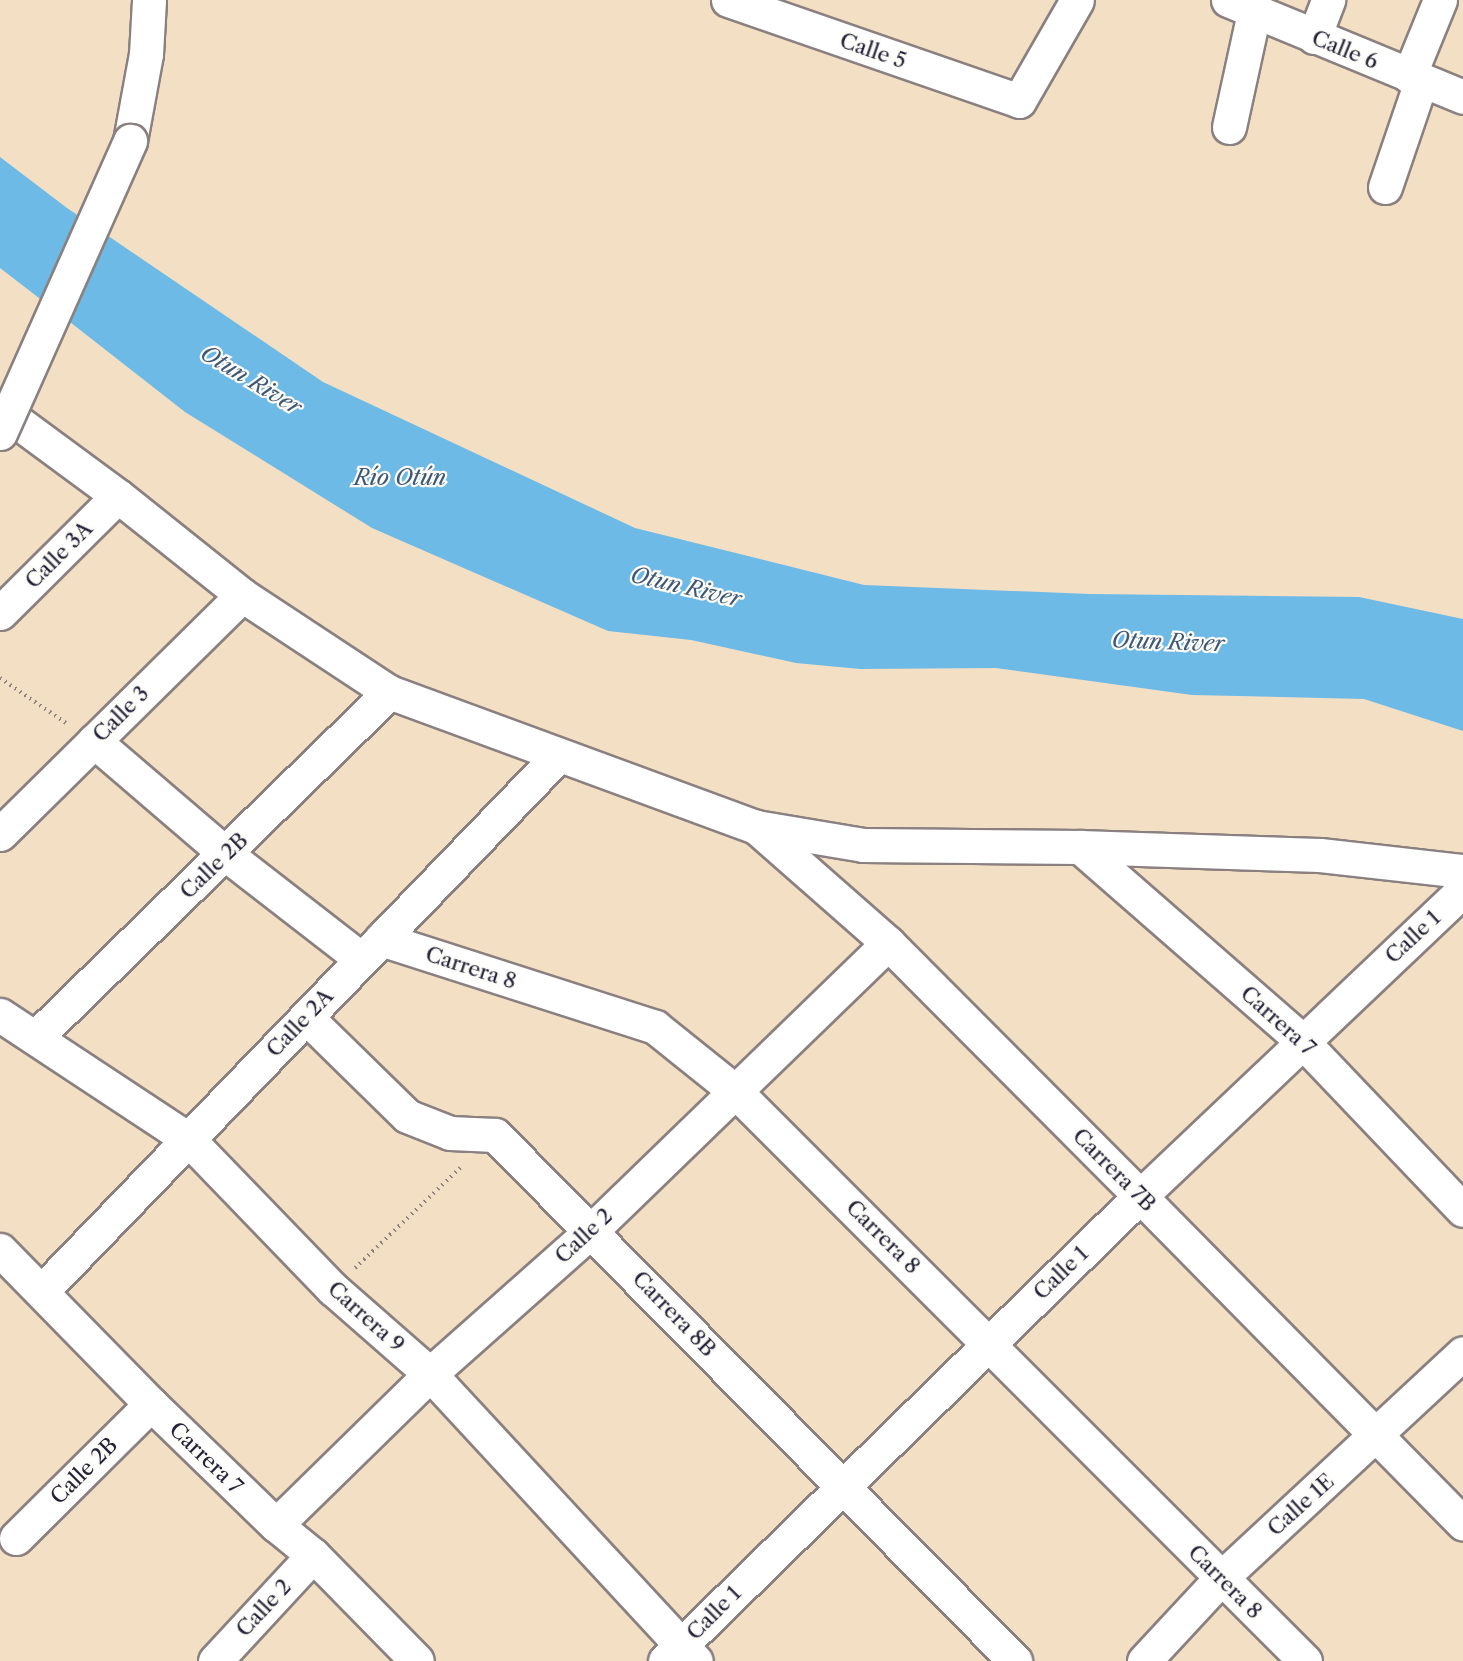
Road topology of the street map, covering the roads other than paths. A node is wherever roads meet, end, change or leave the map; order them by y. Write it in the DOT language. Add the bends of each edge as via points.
graph roads {
  1 [pos="149,0"];
  2 [pos="728,0"];
  3 [pos="1077,0"];
  4 [pos="1328,0"];
  5 [pos="1440,0"];
  6 [pos="1241,6"];
  7 [pos="1314,37"];
  8 [pos="1414,79"];
  9 [pos="1463,97"];
  10 [pos="1229,127"];
  11 [pos="1385,187"];
  12 [pos="0,409"];
  13 [pos="0,433"];
  14 [pos="118,496"];
  15 [pos="242,595"];
  16 [pos="0,613"];
  17 [pos="389,692"];
  18 [pos="94,741"];
  19 [pos="558,756"];
  20 [pos="756,827"];
  21 [pos="0,834"];
  22 [pos="1080,847"];
  23 [pos="227,855"];
  24 [pos="1463,872"];
  25 [pos="1463,890"];
  26 [pos="888,943"];
  27 [pos="371,949"];
  28 [pos="0,1015"];
  29 [pos="306,1017"];
  30 [pos="36,1037"];
  31 [pos="1302,1041"];
  32 [pos="735,1091"];
  33 [pos="188,1139"];
  34 [pos="1140,1196"];
  35 [pos="1463,1210"];
  36 [pos="592,1230"];
  37 [pos="0,1250"];
  38 [pos="42,1291"];
  39 [pos="990,1342"];
  40 [pos="1463,1353"];
  41 [pos="430,1374"];
  42 [pos="151,1404"];
  43 [pos="1377,1436"];
  44 [pos="841,1487"];
  45 [pos="1463,1523"];
  46 [pos="276,1525"];
  47 [pos="16,1538"];
  48 [pos="313,1555"];
  49 [pos="1221,1578"];
  50 [pos="680,1656"];
  51 [pos="215,1661"];
  52 [pos="417,1661"];
  53 [pos="1015,1661"];
  54 [pos="1144,1661"];
  55 [pos="1305,1661"];
  1 -- 13 [label="street, bridge" via="146,54 130,141"];
  2 -- 3 [label="street, Calle 5" via="1019,101"];
  4 -- 7 [label="street"];
  5 -- 8 [label="street"];
  6 -- 7 [label="street, Calle 6"];
  6 -- 10 [label="street"];
  7 -- 8 [label="street, Calle 6"];
  8 -- 9 [label="street, Calle 6"];
  8 -- 11 [label="street"];
  12 -- 14 [label="street"];
  14 -- 15 [label="street"];
  14 -- 16 [label="street, Calle 3A"];
  15 -- 17 [label="street"];
  15 -- 18 [label="street, Calle 3"];
  17 -- 19 [label="street"];
  17 -- 23 [label="street, Calle 2B"];
  18 -- 21 [label="street, Calle 3"];
  18 -- 23 [label="street"];
  19 -- 20 [label="street"];
  19 -- 27 [label="street, Calle 2A"];
  20 -- 22 [label="street" via="863,844"];
  20 -- 26 [label="street, Carrera 7B"];
  22 -- 24 [label="street" via="1320,855"];
  22 -- 31 [label="street, Carrera 7"];
  23 -- 27 [label="street"];
  23 -- 30 [label="street, Calle 2B"];
  25 -- 31 [label="street, Calle 1"];
  26 -- 32 [label="street, Calle 2"];
  26 -- 34 [label="street, Carrera 7B"];
  27 -- 29 [label="street, Calle 2A"];
  27 -- 32 [label="street, Carrera 8" via="655,1027"];
  28 -- 30 [label="street, Carrera 9"];
  29 -- 33 [label="street, Calle 2A"];
  29 -- 36 [label="street, Carrera 8B" via="407,1116 450,1133 495,1135"];
  30 -- 33 [label="street, Carrera 9"];
  31 -- 34 [label="street, Calle 1"];
  31 -- 35 [label="street, Carrera 7"];
  32 -- 36 [label="street, Calle 2"];
  32 -- 39 [label="street, Carrera 8"];
  33 -- 38 [label="street, Calle 2A"];
  33 -- 41 [label="street, Carrera 9" via="333,1289"];
  34 -- 39 [label="street, Calle 1"];
  34 -- 43 [label="street, Carrera 7B"];
  36 -- 41 [label="street, Calle 2"];
  36 -- 44 [label="street, Carrera 8B"];
  37 -- 38 [label="street, Carrera 7"];
  38 -- 42 [label="street, Carrera 7"];
  39 -- 44 [label="street, Calle 1"];
  39 -- 49 [label="street, Carrera 8"];
  40 -- 43 [label="street, Calle 1E"];
  41 -- 46 [label="street, Calle 2"];
  41 -- 50 [label="street, Carrera 9"];
  42 -- 46 [label="street, Carrera 7"];
  42 -- 47 [label="street, Calle 2B"];
  43 -- 45 [label="street, Carrera 7B"];
  43 -- 49 [label="street, Calle 1E"];
  44 -- 50 [label="street, Calle 1"];
  44 -- 53 [label="street, Carrera 8B"];
  46 -- 48 [label="street, Carrera 7"];
  48 -- 51 [label="street, Calle 2"];
  48 -- 52 [label="street, Carrera 7"];
  49 -- 54 [label="street, Calle 1E"];
  49 -- 55 [label="street, Carrera 8"];
}
